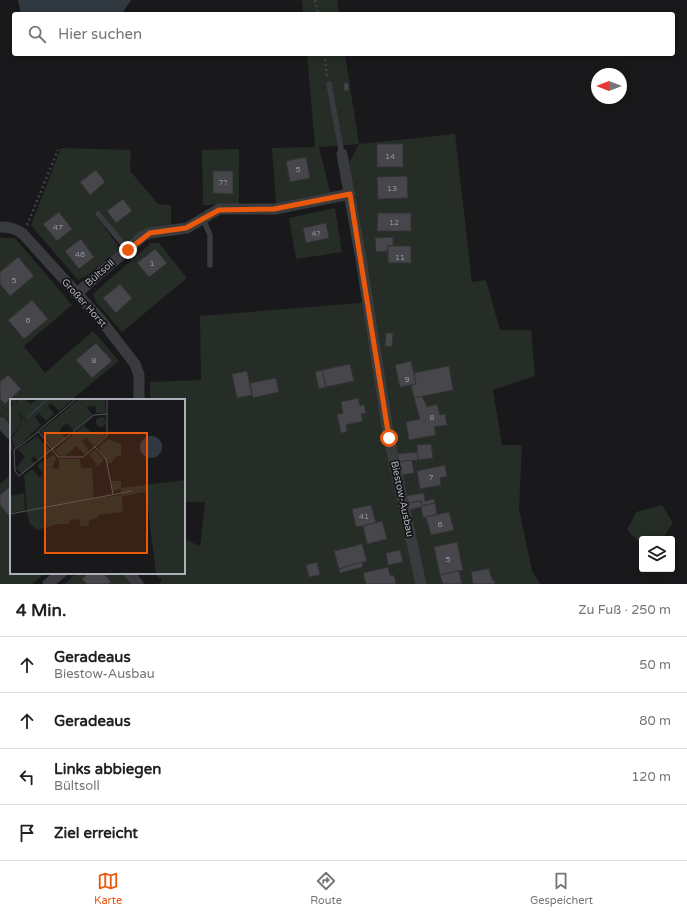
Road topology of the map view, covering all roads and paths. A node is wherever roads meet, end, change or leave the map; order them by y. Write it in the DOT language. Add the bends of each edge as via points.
graph roads {
  1 [pos="315,0"];
  2 [pos="318,12"];
  3 [pos="324,56"];
  4 [pos="329,84"];
  5 [pos="58,150"];
  6 [pos="342,154"];
  7 [pos="350,194"];
  8 [pos="98,214"];
  9 [pos="203,219"];
  10 [pos="0,227"];
  11 [pos="23,234"];
  12 [pos="128,250"];
  13 [pos="210,264"];
  14 [pos="76,294"];
  15 [pos="139,399"];
  16 [pos="0,422"];
  17 [pos="10,433"];
  18 [pos="60,574"];
  19 [pos="130,574"];
  20 [pos="48,584"];
  21 [pos="138,584"];
  22 [pos="421,584"];
  1 -- 2 [label="path"];
  3 -- 4 [label="path"];
  4 -- 6 [label="lane"];
  5 -- 11 [label="path"];
  6 -- 7 [label="street, Biestow-Ausbau"];
  7 -- 9 [label="street, Bültsoll" via="274,209 219,210"];
  7 -- 22 [label="street, Biestow-Ausbau" via="389,438"];
  8 -- 12 [label="lane"];
  9 -- 12 [label="street, Bültsoll" via="186,228 150,233"];
  9 -- 13 [label="lane" via="210,235"];
  10 -- 11 [label="street, Großer Horst" via="10,227"];
  11 -- 14 [label="street, Großer Horst"];
  12 -- 14 [label="street, Bültsoll"];
  14 -- 15 [label="street, Großer Horst" via="135,364 139,375"];
  16 -- 17 [label="street"];
  18 -- 20 [label="street"];
  19 -- 21 [label="street"];
}
